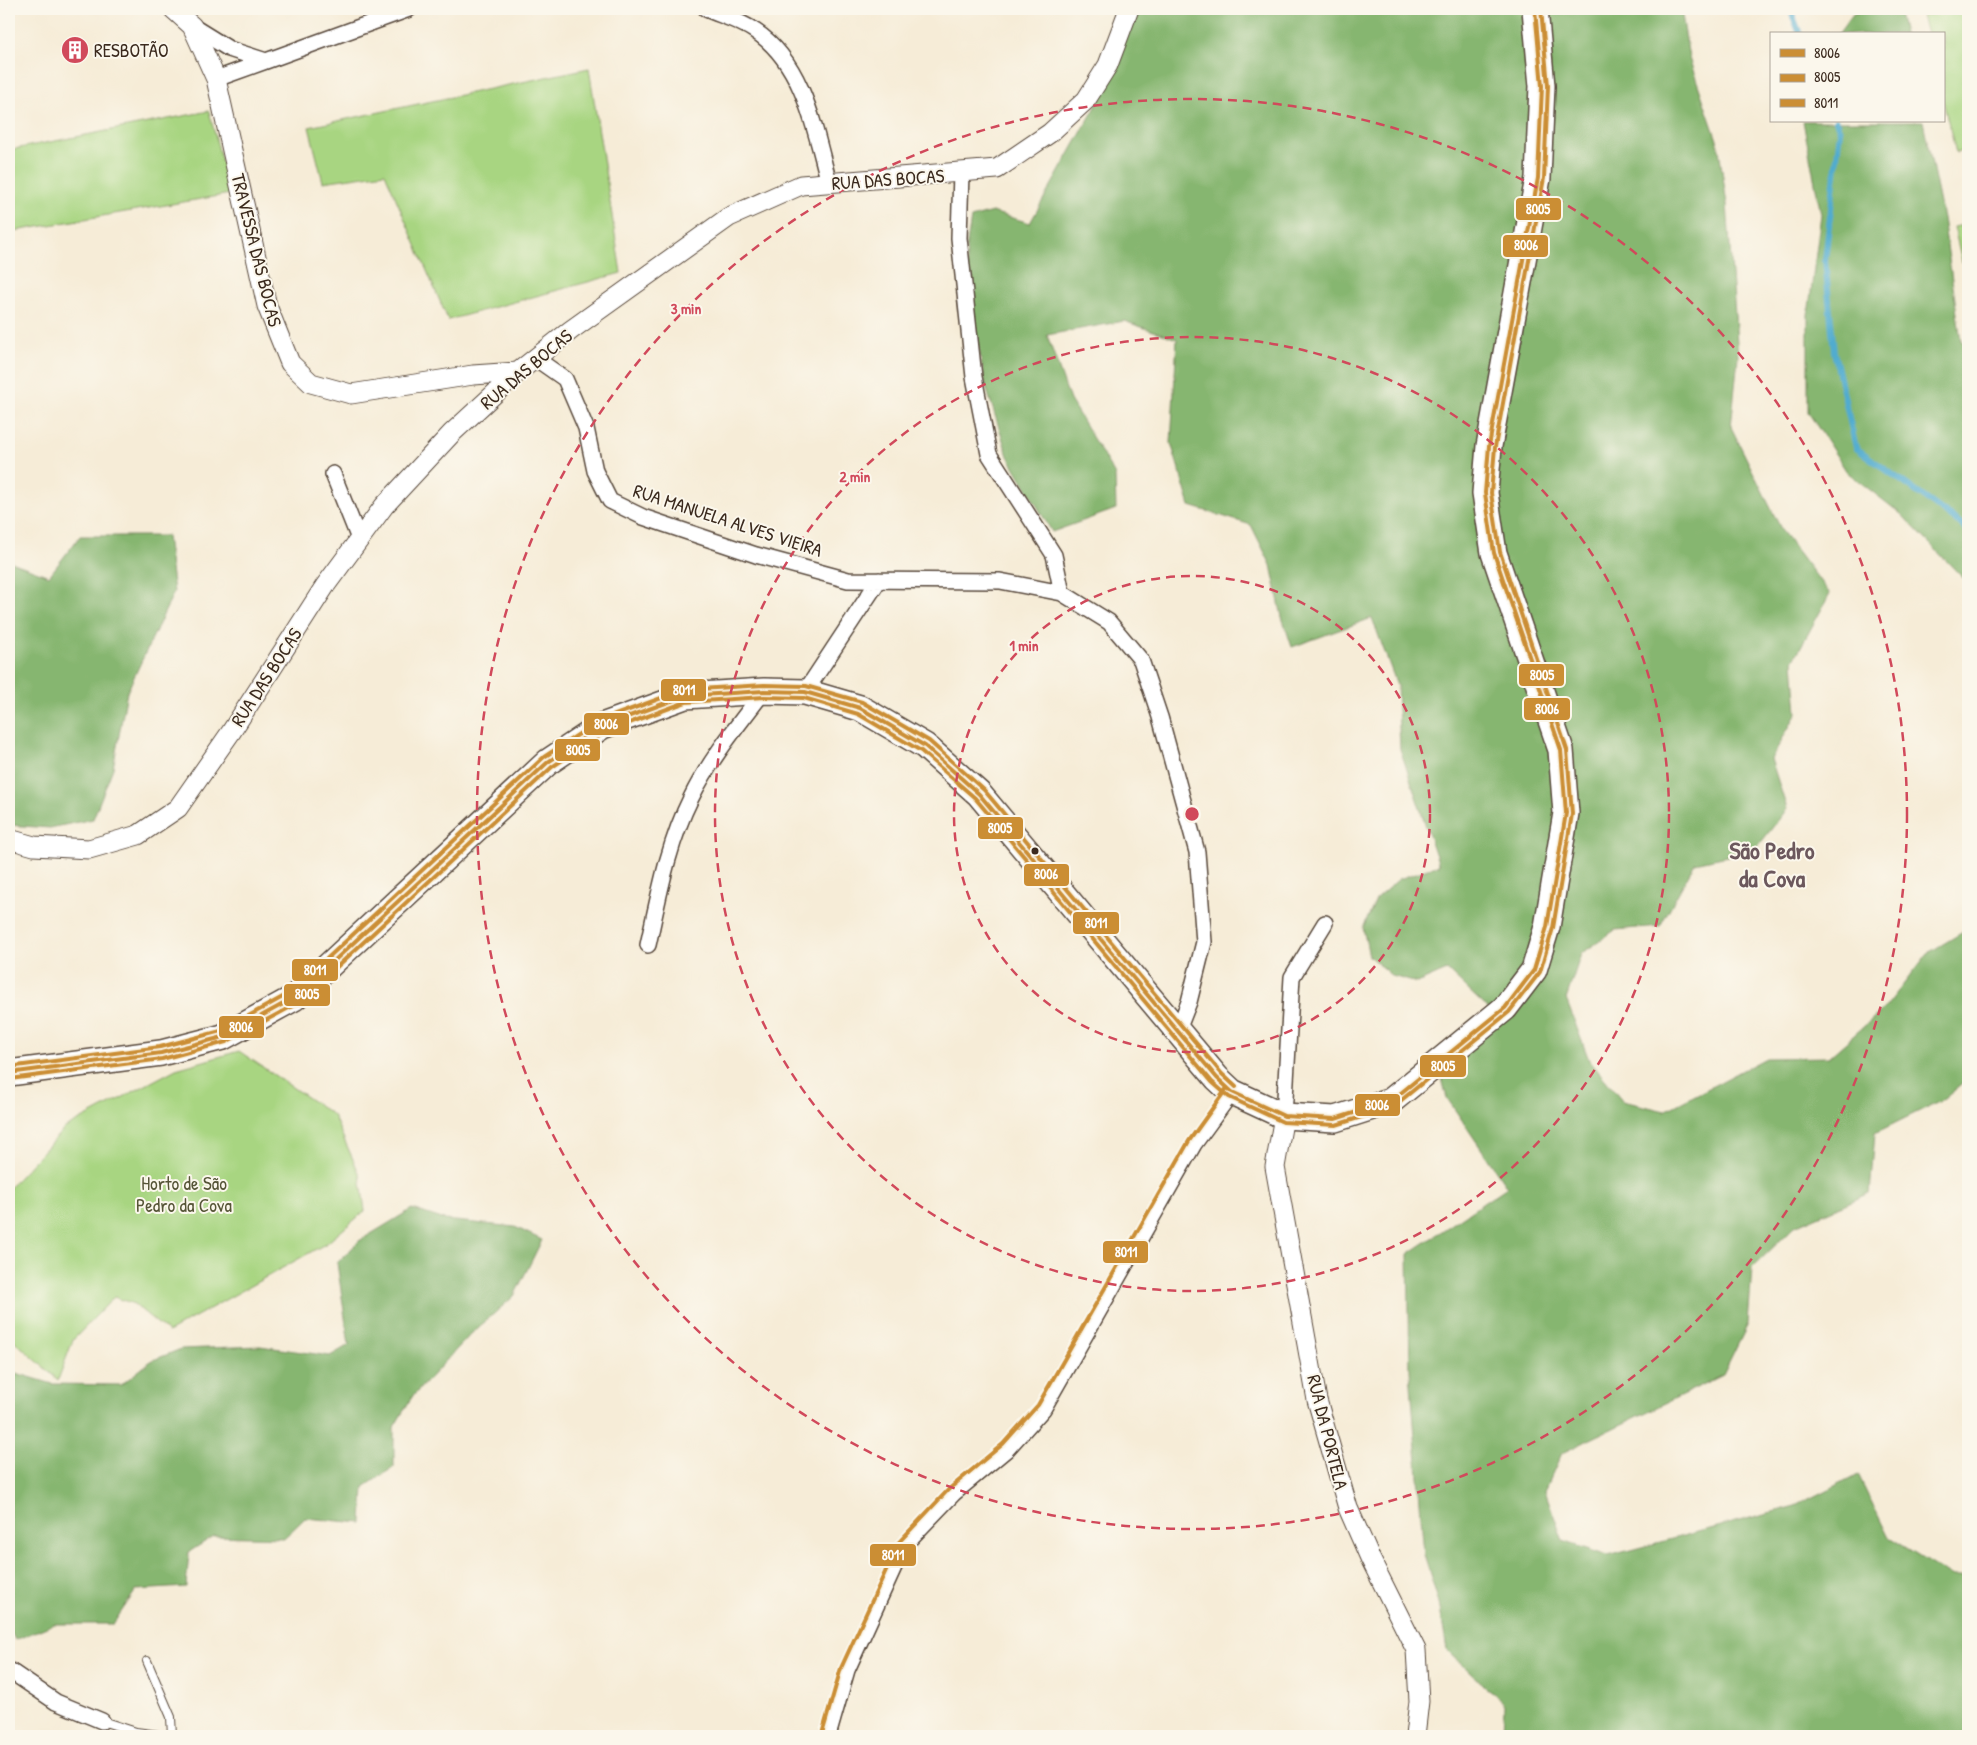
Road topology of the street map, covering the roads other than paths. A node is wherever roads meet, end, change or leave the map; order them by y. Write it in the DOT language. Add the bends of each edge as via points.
graph roads {
  1 [pos="173,9"];
  2 [pos="409,9"];
  3 [pos="706,9"];
  4 [pos="1129,9"];
  5 [pos="1535,9"];
  6 [pos="192,26"];
  7 [pos="266,61"];
  8 [pos="216,79"];
  9 [pos="961,173"];
  10 [pos="829,183"];
  11 [pos="535,358"];
  12 [pos="518,372"];
  13 [pos="333,474"];
  14 [pos="359,539"];
  15 [pos="879,580"];
  16 [pos="1062,593"];
  17 [pos="764,691"];
  18 [pos="805,692"];
  19 [pos="9,838"];
  20 [pos="1325,923"];
  21 [pos="648,945"];
  22 [pos="1178,1030"];
  23 [pos="9,1073"];
  24 [pos="1232,1092"];
  25 [pos="1284,1116"];
  26 [pos="147,1661"];
  27 [pos="9,1670"];
  28 [pos="102,1722"];
  29 [pos="166,1736"];
  30 [pos="172,1736"];
  31 [pos="828,1736"];
  32 [pos="1416,1736"];
  1 -- 6 [label="street"];
  2 -- 7 [label="street"];
  3 -- 10 [label="street" via="756,31 786,60 801,90"];
  4 -- 9 [label="street, RUA DAS BOCAS" via="1108,65 1086,100 1050,132 997,169"];
  5 -- 25 [label="main road" via="1542,86 1538,178 1489,446 1485,493 1494,553 1561,750 1566,813 1546,928 1534,970 1505,1008 1391,1101 1335,1119"];
  6 -- 7 [label="street" via="229,49"];
  6 -- 8 [label="street, TRAVESSA DAS BOCAS"];
  7 -- 8 [label="street"];
  8 -- 12 [label="street, TRAVESSA DAS BOCAS" via="267,306 290,362 311,383 351,394 473,375"];
  9 -- 10 [label="street, RUA DAS BOCAS"];
  9 -- 16 [label="street" via="959,238 974,377 989,454 1054,554"];
  10 -- 11 [label="street, RUA DAS BOCAS" via="800,185 729,217"];
  11 -- 12 [label="street, RUA DAS BOCAS"];
  11 -- 15 [label="street, RUA MANUELA ALVES VIEIRA" via="565,379 586,428 595,471 610,500 643,517 756,554 848,580"];
  12 -- 14 [label="street, RUA DAS BOCAS" via="452,433 384,506"];
  13 -- 14 [label="street"];
  14 -- 19 [label="street, RUA DAS BOCAS" via="178,808 138,836 89,849 34,846"];
  15 -- 16 [label="street, RUA MANUELA ALVES VIEIRA" via="1000,581"];
  15 -- 18 [label="street"];
  16 -- 22 [label="street" via="1110,622 1141,660 1160,717 1196,852 1204,942 1189,1002"];
  17 -- 18 [label="main road"];
  17 -- 21 [label="street" via="718,751 691,798 670,850"];
  17 -- 23 [label="main road" via="686,696 602,726 548,762 294,998 223,1037 161,1053"];
  18 -- 22 [label="main road" via="860,708 925,746 979,794"];
  20 -- 25 [label="street" via="1292,977"];
  22 -- 24 [label="main road"];
  24 -- 25 [label="main road"];
  24 -- 31 [label="street" via="1194,1144 1044,1409 1007,1449 954,1493 904,1545 847,1670"];
  25 -- 32 [label="street, RUA DA PORTELA" via="1275,1167 1317,1400 1348,1508 1416,1650 1419,1701"];
  26 -- 30 [label="lane" via="171,1717"];
  27 -- 28 [label="street" via="56,1702"];
  28 -- 29 [label="lane" via="136,1732"];
}
